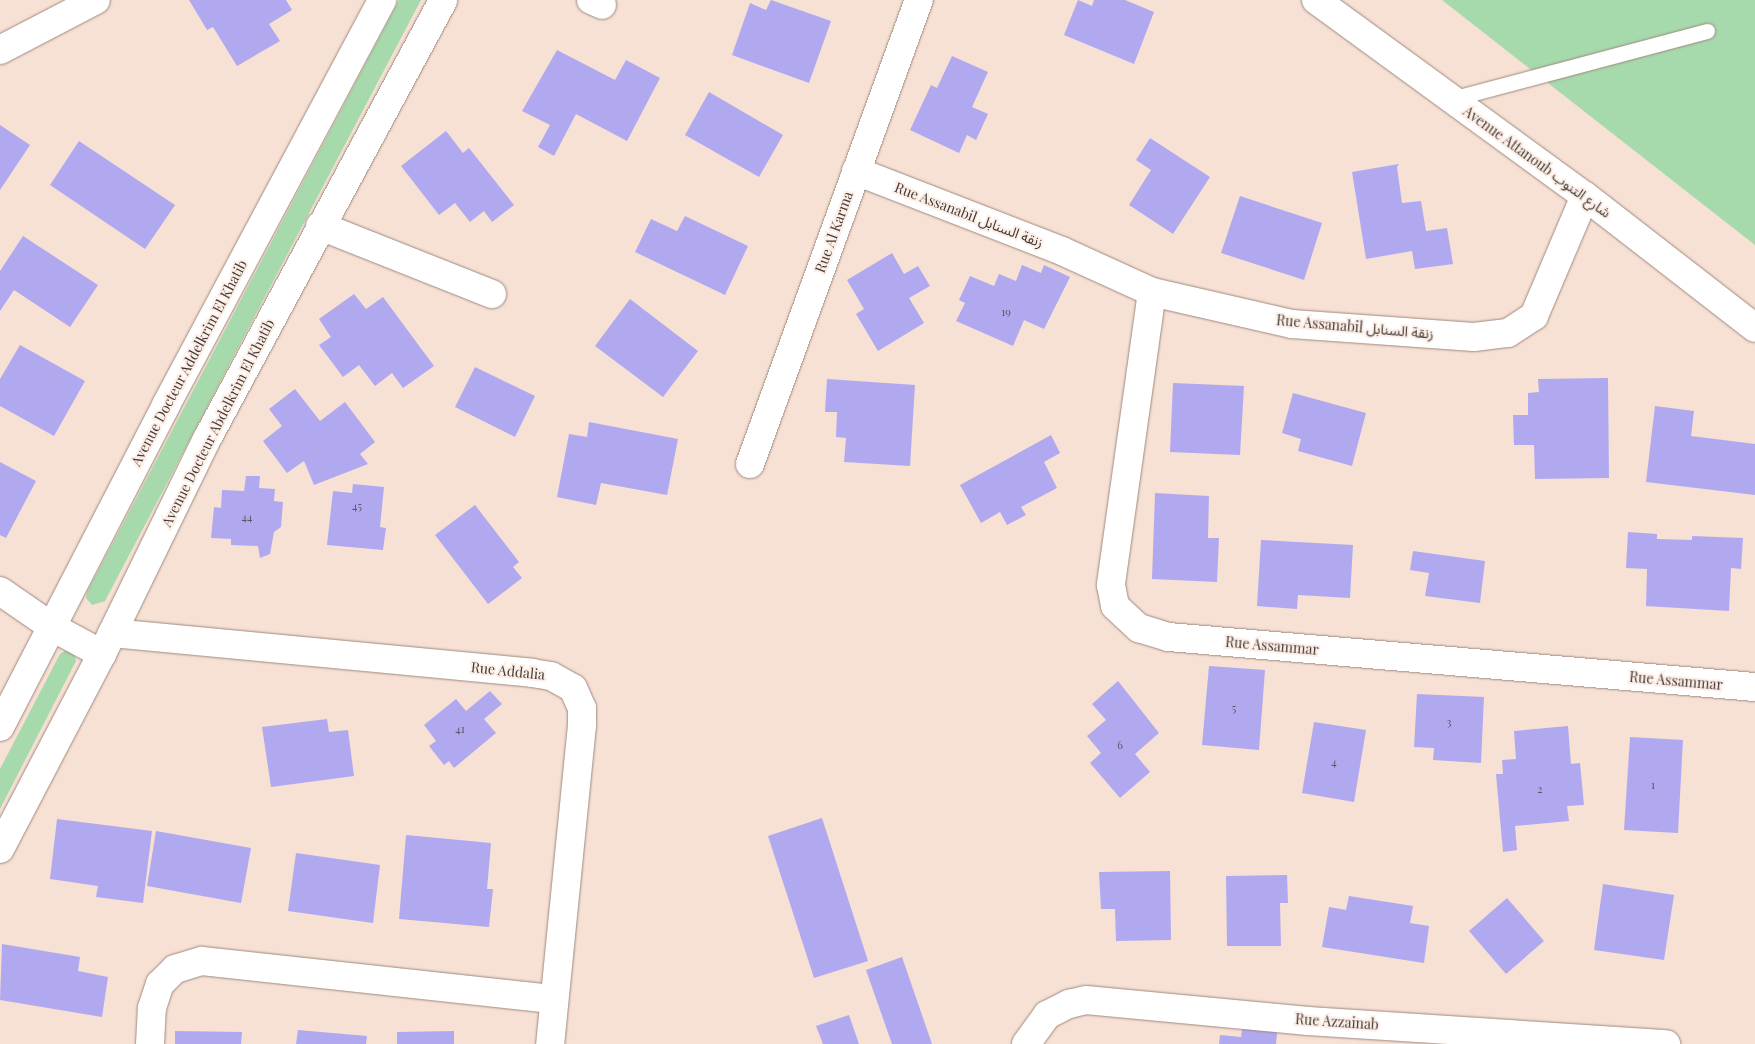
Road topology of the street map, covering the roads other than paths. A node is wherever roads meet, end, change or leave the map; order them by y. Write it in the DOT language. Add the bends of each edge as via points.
graph roads {
  1 [pos="96,0"];
  2 [pos="382,0"];
  3 [pos="443,0"];
  4 [pos="919,0"];
  5 [pos="1316,0"];
  6 [pos="1707,31"];
  7 [pos="0,50"];
  8 [pos="1451,99"];
  9 [pos="856,171"];
  10 [pos="1585,196"];
  11 [pos="320,226"];
  12 [pos="1152,292"];
  13 [pos="492,294"];
  14 [pos="1755,328"];
  15 [pos="750,464"];
  16 [pos="0,591"];
  17 [pos="52,626"];
  18 [pos="107,643"];
  19 [pos="1755,688"];
  20 [pos="0,727"];
  21 [pos="0,849"];
  22 [pos="554,999"];
  23 [pos="150,1044"];
  24 [pos="550,1044"];
  25 [pos="1026,1044"];
  26 [pos="1666,1044"];
  1 -- 7 [label="street"];
  2 -- 17 [label="street, Avenue Docteur Addelkrim El Khatib"];
  3 -- 11 [label="street, Avenue Docteur Abdelkrim El Khatib"];
  4 -- 9 [label="street, Rue Al Karma"];
  5 -- 8 [label="street, Avenue Attanoub شارع التنوب"];
  6 -- 8 [label="lane"];
  8 -- 10 [label="street, Avenue Attanoub شارع التنوب"];
  9 -- 12 [label="street, Rue Assanabil زنقة السنابل" via="1062,252"];
  9 -- 15 [label="street, Rue Al Karma"];
  10 -- 12 [label="street, Rue Assanabil زنقة السنابل" via="1534,316 1522,327 1497,336 1292,324"];
  10 -- 14 [label="street, Avenue Attanoub شارع التنوب"];
  11 -- 13 [label="street"];
  11 -- 18 [label="street, Avenue Docteur Abdelkrim El Khatib" via="207,439"];
  12 -- 19 [label="street, Rue Assammar" via="1111,585 1115,606 1138,628 1169,637"];
  16 -- 17 [label="street"];
  17 -- 18 [label="street"];
  17 -- 20 [label="street, Avenue Docteur Addelkrim El Khatib"];
  18 -- 21 [label="street, Avenue Docteur Abdelkrim El Khatib"];
  18 -- 22 [label="street, Rue Addalia" via="532,673 551,676 573,688 582,708 582,724"];
  22 -- 23 [label="street" via="202,961 175,969 160,984 152,1008"];
  22 -- 24 [label="street, Rue Addalia"];
  25 -- 26 [label="street, Rue Azzainab" via="1047,1015 1086,1000 1308,1021"];
}
